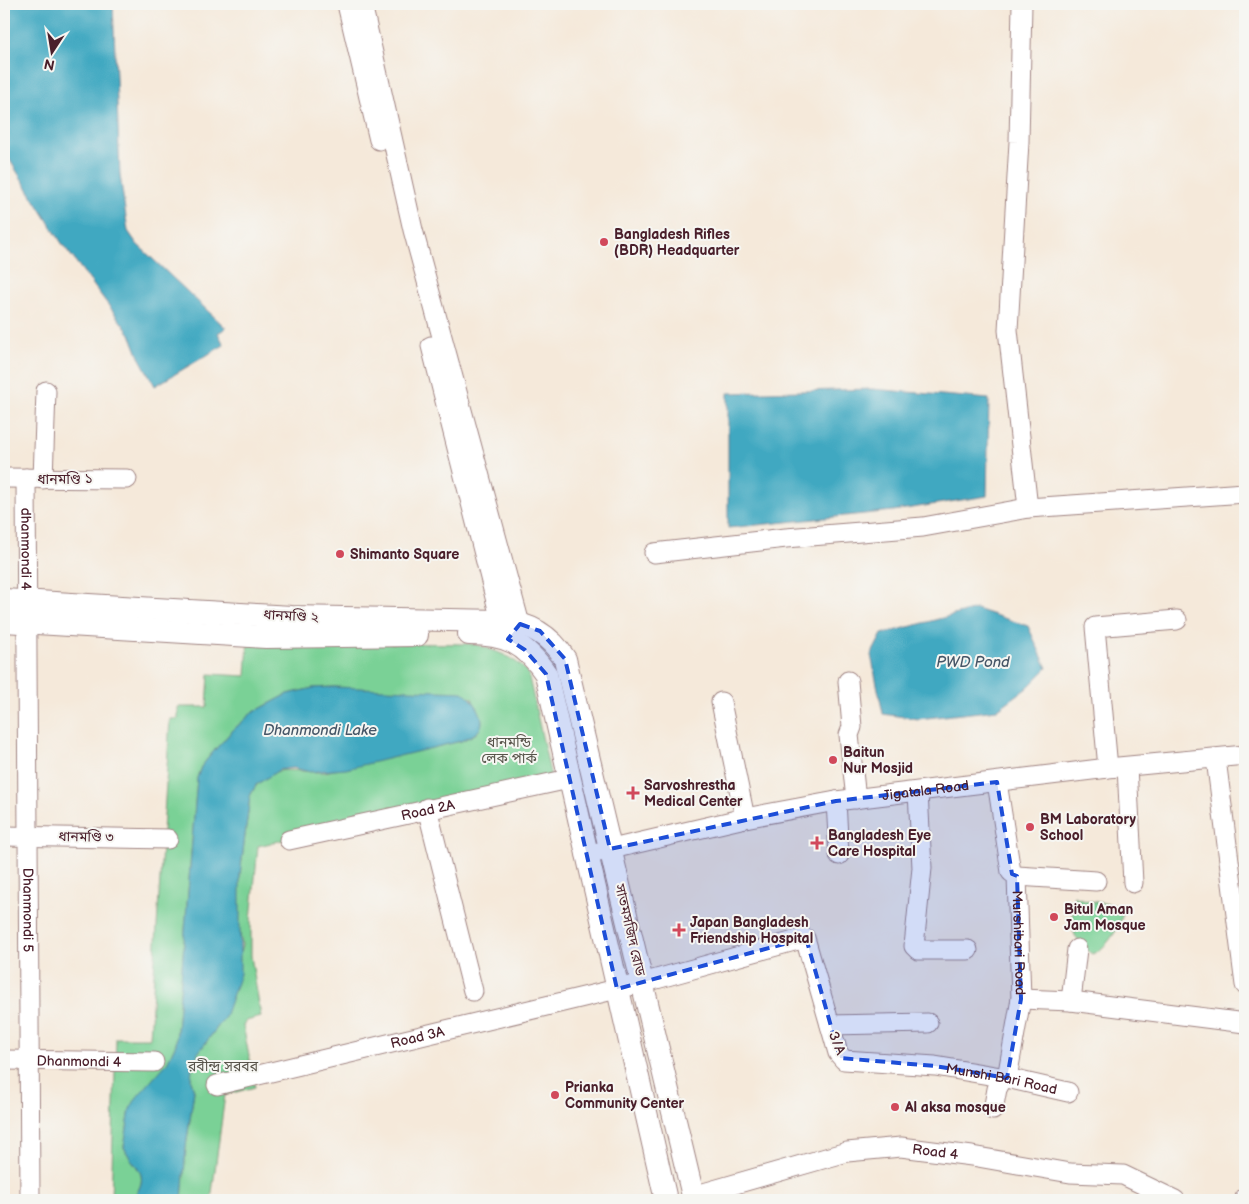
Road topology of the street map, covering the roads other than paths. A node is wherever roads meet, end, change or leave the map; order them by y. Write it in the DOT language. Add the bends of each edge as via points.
graph roads {
  1 [pos="347,4"];
  2 [pos="362,4"];
  3 [pos="1022,4"];
  4 [pos="407,231"];
  5 [pos="46,391"];
  6 [pos="4,478"];
  7 [pos="35,479"];
  8 [pos="127,479"];
  9 [pos="1245,494"];
  10 [pos="1028,508"];
  11 [pos="654,554"];
  12 [pos="4,600"];
  13 [pos="28,610"];
  14 [pos="1177,620"];
  15 [pos="4,621"];
  16 [pos="510,628"];
  17 [pos="565,659"];
  18 [pos="540,666"];
  19 [pos="848,681"];
  20 [pos="721,702"];
  21 [pos="1245,755"];
  22 [pos="1216,759"];
  23 [pos="1117,768"];
  24 [pos="569,779"];
  25 [pos="997,782"];
  26 [pos="918,792"];
  27 [pos="856,799"];
  28 [pos="836,801"];
  29 [pos="427,808"];
  30 [pos="745,818"];
  31 [pos="4,836"];
  32 [pos="28,836"];
  33 [pos="168,839"];
  34 [pos="289,840"];
  35 [pos="610,849"];
  36 [pos="586,855"];
  37 [pos="839,855"];
  38 [pos="1017,876"];
  39 [pos="1096,881"];
  40 [pos="1133,883"];
  41 [pos="805,938"];
  42 [pos="1077,948"];
  43 [pos="968,950"];
  44 [pos="642,983"];
  45 [pos="1245,985"];
  46 [pos="617,989"];
  47 [pos="473,991"];
  48 [pos="1021,999"];
  49 [pos="1070,1001"];
  50 [pos="928,1023"];
  51 [pos="1245,1023"];
  52 [pos="830,1026"];
  53 [pos="4,1060"];
  54 [pos="29,1060"];
  55 [pos="154,1062"];
  56 [pos="935,1066"];
  57 [pos="1005,1078"];
  58 [pos="217,1085"];
  59 [pos="1068,1092"];
  60 [pos="993,1110"];
  61 [pos="693,1198"];
  62 [pos="30,1200"];
  63 [pos="666,1200"];
  64 [pos="1176,1200"];
  1 -- 4 [label="street"];
  2 -- 4 [label="street"];
  3 -- 10 [label="street" via="1019,142 1008,330"];
  4 -- 16 [label="street"];
  5 -- 7 [label="street, dhanmondi 4"];
  6 -- 7 [label="street, ধানমণ্ডি ১"];
  7 -- 8 [label="street, ধানমণ্ডি ১"];
  7 -- 13 [label="street, dhanmondi 4"];
  9 -- 10 [label="street"];
  10 -- 11 [label="street" via="923,527 786,538"];
  12 -- 13 [label="main road, ধানমণ্ডি ২"];
  13 -- 15 [label="main road, ধানমণ্ডি ২"];
  13 -- 16 [label="main road, ধানমণ্ডি ২" via="266,637 471,634"];
  13 -- 32 [label="street, Dhanmondi 5"];
  14 -- 23 [label="street" via="1096,627"];
  16 -- 17 [label="main road, ধানমণ্ডি ২" via="540,631 550,638"];
  16 -- 18 [label="main road, ধানমণ্ডি ২"];
  17 -- 35 [label="main road, সাতমসজিদ রোড"];
  18 -- 24 [label="main road, সাতমসজিদ রোড" via="549,686"];
  19 -- 27 [label="street" via="852,727 849,735"];
  20 -- 30 [label="street"];
  21 -- 22 [label="street, Jigatala Road"];
  22 -- 23 [label="street, Jigatala Road"];
  22 -- 45 [label="street"];
  23 -- 25 [label="street, Jigatala Road"];
  23 -- 40 [label="street"];
  24 -- 29 [label="street, Road 2A"];
  24 -- 36 [label="main road, সাতমসজিদ রোড"];
  25 -- 26 [label="street, Jigatala Road"];
  25 -- 38 [label="street, Murshibari Road" via="1011,872"];
  26 -- 27 [label="street, Jigatala Road"];
  26 -- 43 [label="street" via="922,868 914,946 918,950"];
  27 -- 28 [label="street, Jigatala Road"];
  28 -- 30 [label="street, Jigatala Road"];
  28 -- 37 [label="street"];
  29 -- 34 [label="street, Road 2A"];
  29 -- 47 [label="street"];
  30 -- 35 [label="street, Jigatala Road"];
  31 -- 32 [label="street, ধানমণ্ডি ৩"];
  32 -- 33 [label="street, ধানমণ্ডি ৩"];
  32 -- 54 [label="street, Dhanmondi 5"];
  35 -- 36 [label="street, Jigatala Road"];
  35 -- 44 [label="main road, সাতমসজিদ রোড"];
  36 -- 46 [label="main road, সাতমসজিদ রোড"];
  38 -- 39 [label="street"];
  38 -- 48 [label="street, Murshibari Road"];
  41 -- 44 [label="street, Road 3A"];
  41 -- 52 [label="street, 3/A"];
  42 -- 49 [label="street"];
  44 -- 46 [label="street, Road 3A"];
  44 -- 61 [label="main road, সাতমসজিদ রোড"];
  46 -- 58 [label="street, Road 3A"];
  46 -- 63 [label="main road, সাতমসজিদ রোড"];
  48 -- 49 [label="street, Murshibari Road"];
  48 -- 57 [label="street"];
  49 -- 51 [label="street, Murshibari Road"];
  50 -- 52 [label="street"];
  52 -- 56 [label="street, 3/A" via="838,1053 844,1060"];
  53 -- 54 [label="street, Dhanmondi 4"];
  54 -- 55 [label="street, Dhanmondi 4"];
  54 -- 62 [label="street, Dhanmondi 5"];
  56 -- 57 [label="street, Munshi Bari Road"];
  57 -- 59 [label="street, Munshi Bari Road"];
  57 -- 60 [label="street" via="997,1089"];
  61 -- 64 [label="street, Road 4" via="848,1152 901,1147 1070,1173 1123,1175"];
}
